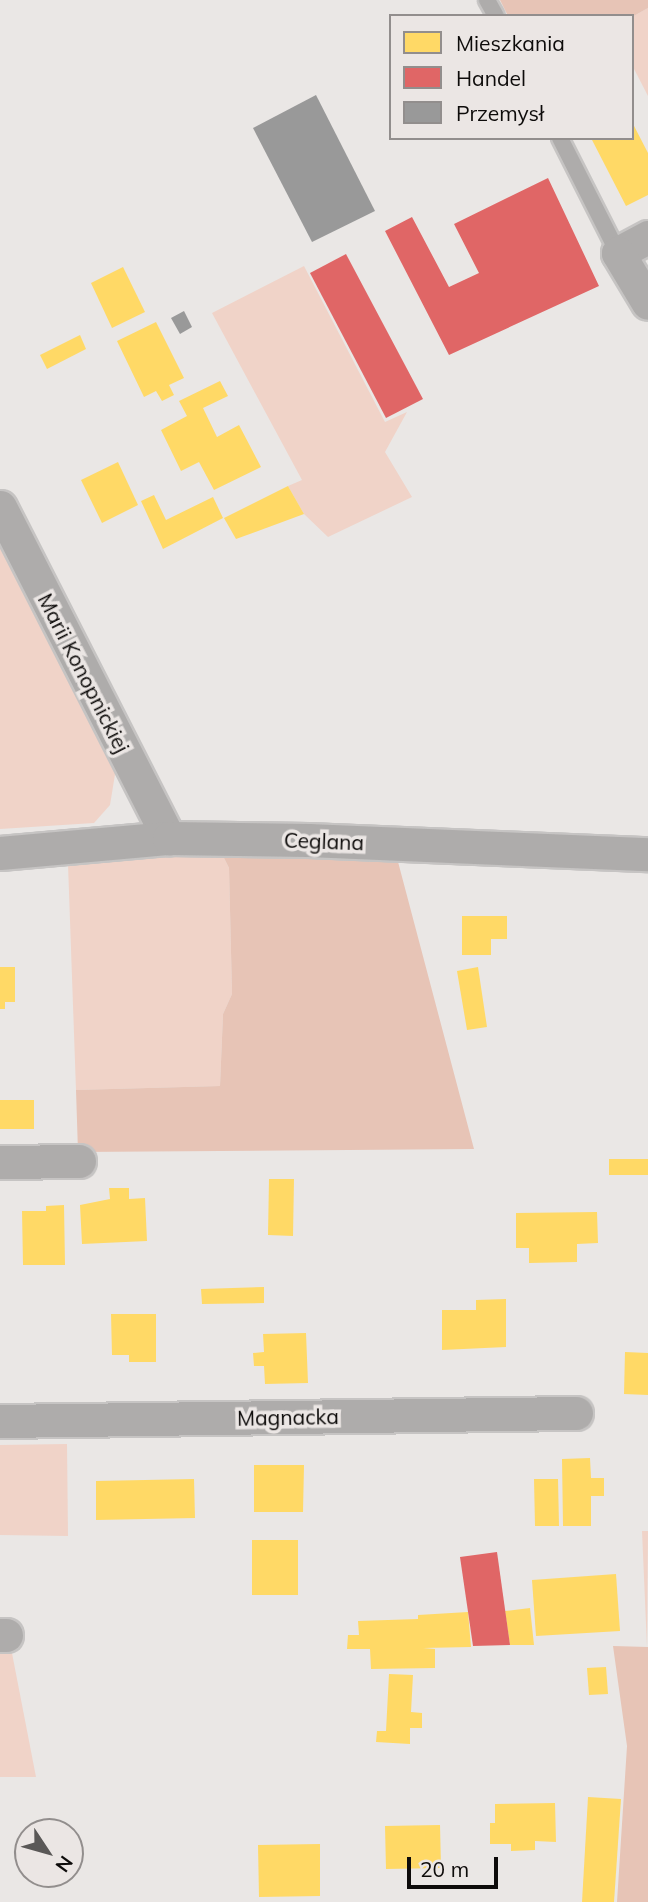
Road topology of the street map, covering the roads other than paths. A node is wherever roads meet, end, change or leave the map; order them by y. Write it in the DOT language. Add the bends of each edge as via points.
graph roads {
  1 [pos="561,140"];
  2 [pos="648,237"];
  3 [pos="618,253"];
  4 [pos="648,303"];
  5 [pos="0,507"];
  6 [pos="169,838"];
  7 [pos="0,853"];
  8 [pos="648,854"];
  9 [pos="79,1161"];
  10 [pos="0,1162"];
  11 [pos="576,1413"];
  12 [pos="0,1421"];
  1 -- 3 [label="lane"];
  2 -- 3 [label="street"];
  3 -- 4 [label="street"];
  5 -- 6 [label="street, Marii Konopnickiej"];
  6 -- 7 [label="street, Ceglana"];
  6 -- 8 [label="street, Ceglana"];
  9 -- 10 [label="street"];
  11 -- 12 [label="street, Magnacka"];
}
